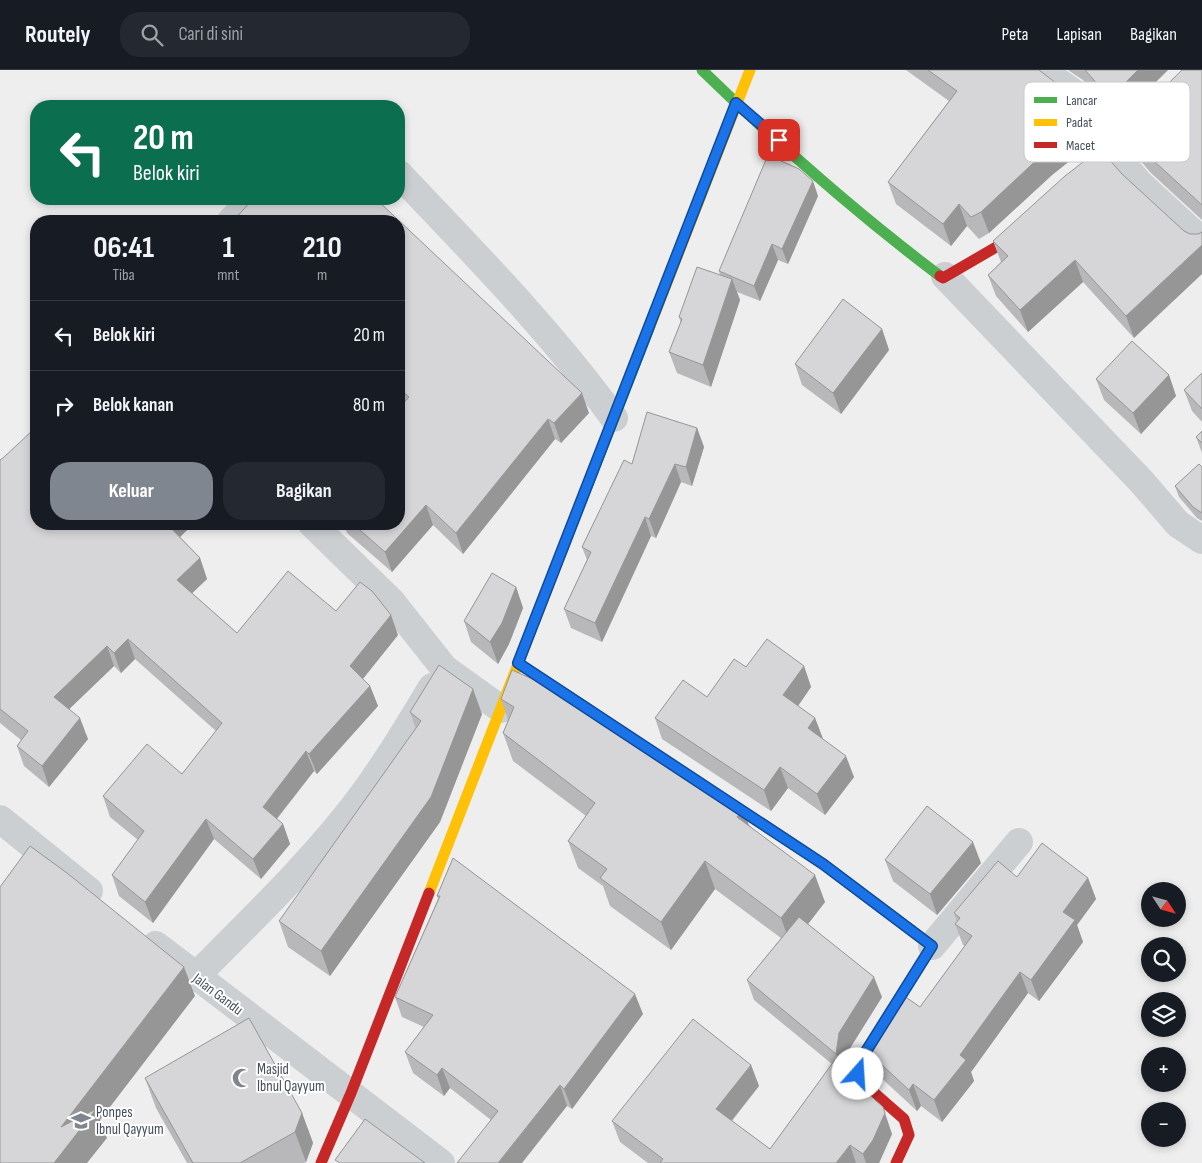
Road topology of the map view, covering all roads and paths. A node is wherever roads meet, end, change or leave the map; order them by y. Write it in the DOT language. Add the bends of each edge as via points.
graph roads {
  1 [pos="702,70"];
  2 [pos="750,70"];
  3 [pos="1041,70"];
  4 [pos="1190,70"];
  5 [pos="1058,82"];
  6 [pos="1178,82"];
  7 [pos="736,103"];
  8 [pos="1094,162"];
  9 [pos="1121,162"];
  10 [pos="405,180"];
  11 [pos="1070,181"];
  12 [pos="246,205"];
  13 [pos="1034,213"];
  14 [pos="237,215"];
  15 [pos="1202,241"];
  16 [pos="945,276"];
  17 [pos="614,418"];
  18 [pos="318,530"];
  19 [pos="1202,540"];
  20 [pos="518,663"];
  21 [pos="444,668"];
  22 [pos="501,709"];
  23 [pos="600,717"];
  24 [pos="699,782"];
  25 [pos="0,819"];
  26 [pos="1019,842"];
  27 [pos="105,904"];
  28 [pos="135,929"];
  29 [pos="932,946"];
  30 [pos="195,978"];
  31 [pos="351,1093"];
  32 [pos="321,1163"];
  33 [pos="441,1163"];
  34 [pos="896,1163"];
  1 -- 7 [label="street"];
  2 -- 7 [label="street"];
  3 -- 5 [label="street"];
  4 -- 6 [label="street"];
  7 -- 16 [label="street" via="889,238 943,278"];
  7 -- 17 [label="street"];
  8 -- 11 [label="street"];
  9 -- 15 [label="street" via="1140,184"];
  10 -- 17 [label="street" via="527,311 578,369"];
  12 -- 14 [label="street"];
  13 -- 16 [label="street" via="998,246"];
  16 -- 19 [label="street" via="1178,524"];
  17 -- 20 [label="street"];
  18 -- 21 [label="street" via="391,601"];
  20 -- 22 [label="street"];
  20 -- 23 [label="street"];
  21 -- 22 [label="street"];
  21 -- 30 [label="street" via="349,813"];
  22 -- 31 [label="street"];
  24 -- 29 [label="street" via="823,864"];
  25 -- 27 [label="street"];
  26 -- 29 [label="street"];
  28 -- 30 [label="street, Jalan Gandu"];
  29 -- 34 [label="street" via="860,1061 858,1074 864,1084 904,1119 909,1135"];
  30 -- 31 [label="street, Jalan Gandu"];
  31 -- 32 [label="street"];
  31 -- 33 [label="street, Jalan Gandu"];
}
